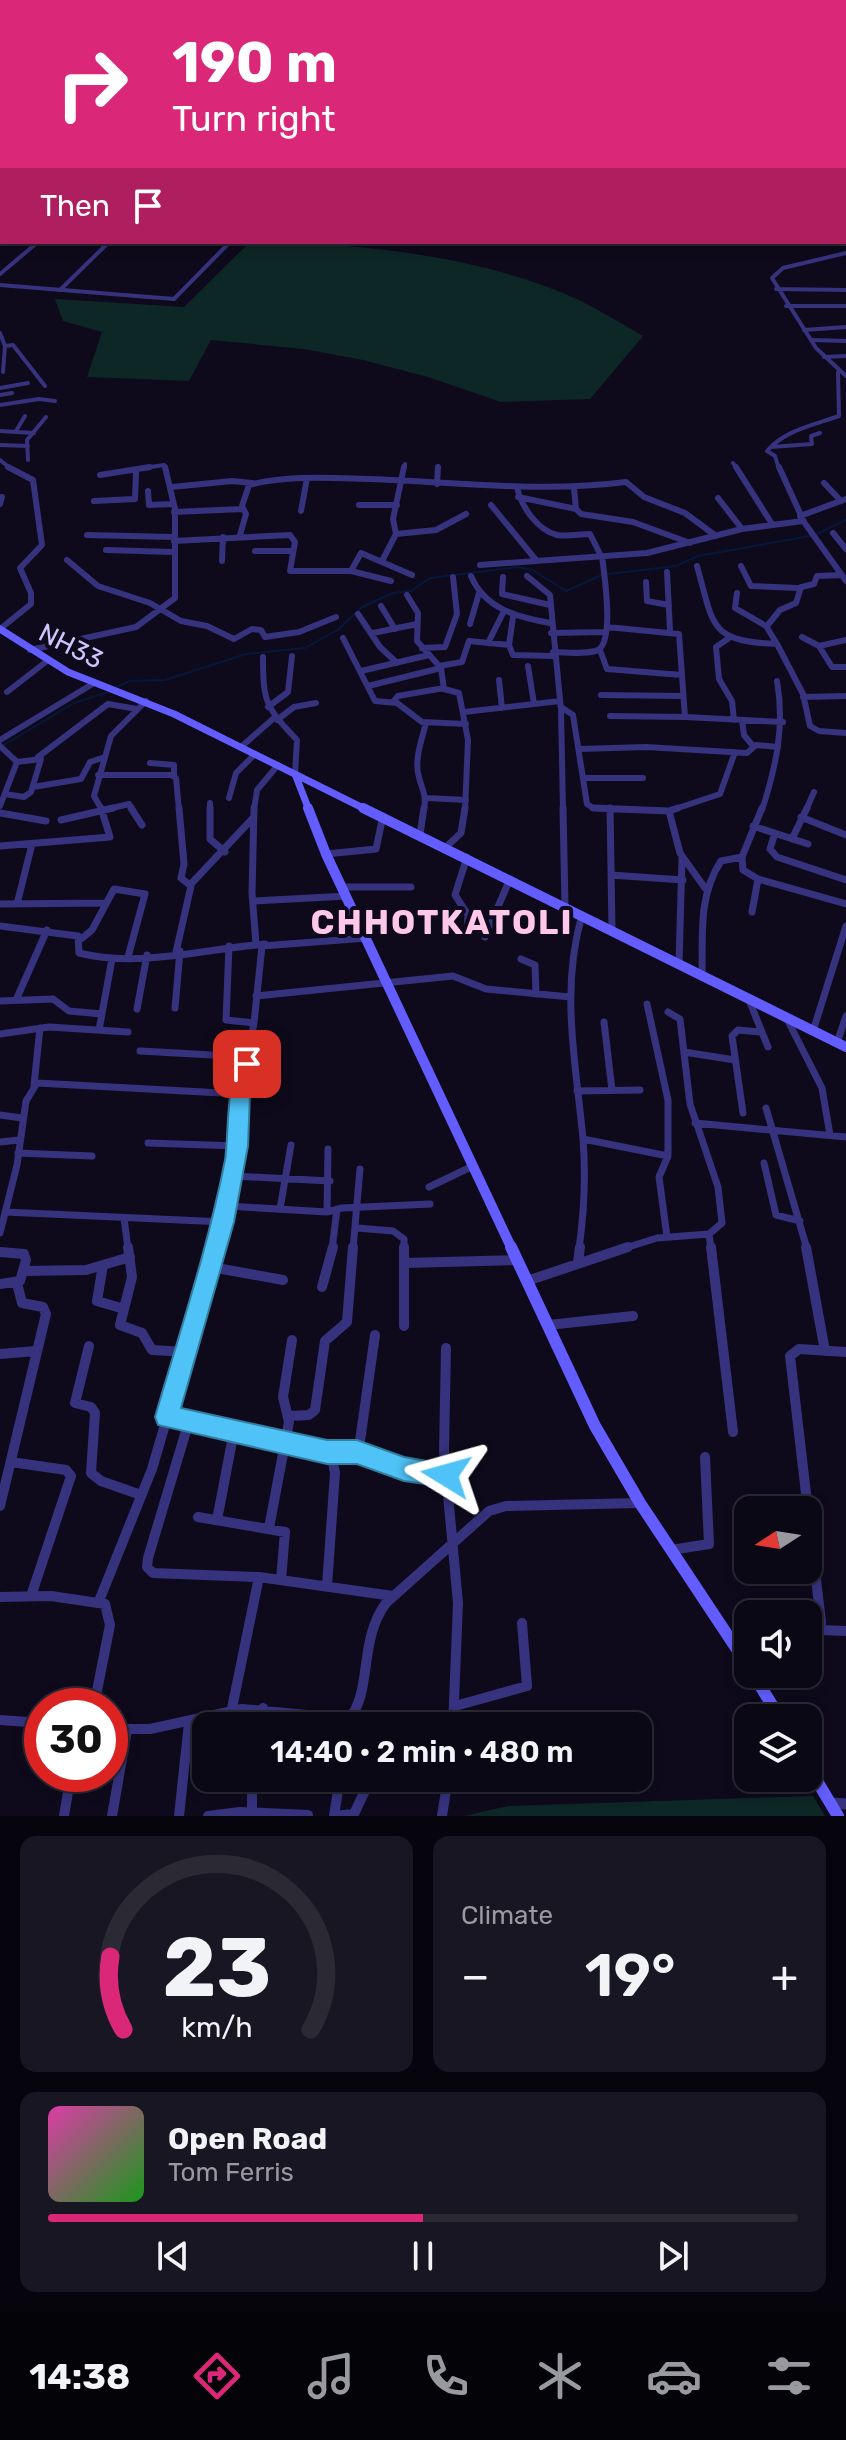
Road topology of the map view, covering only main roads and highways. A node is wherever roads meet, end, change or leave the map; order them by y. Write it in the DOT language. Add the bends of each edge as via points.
graph roads {
  1 [pos="0,629"];
  2 [pos="295,774"];
  3 [pos="842,1045"];
  4 [pos="734,1645"];
  5 [pos="822,1790"];
  6 [pos="834,1810"];
  1 -- 2 [label="main road, NH33" via="47,661 146,701"];
  2 -- 3 [label="main road, NH33"];
  2 -- 4 [label="main road" via="326,854 595,1426"];
  5 -- 6 [label="main road"];
}
